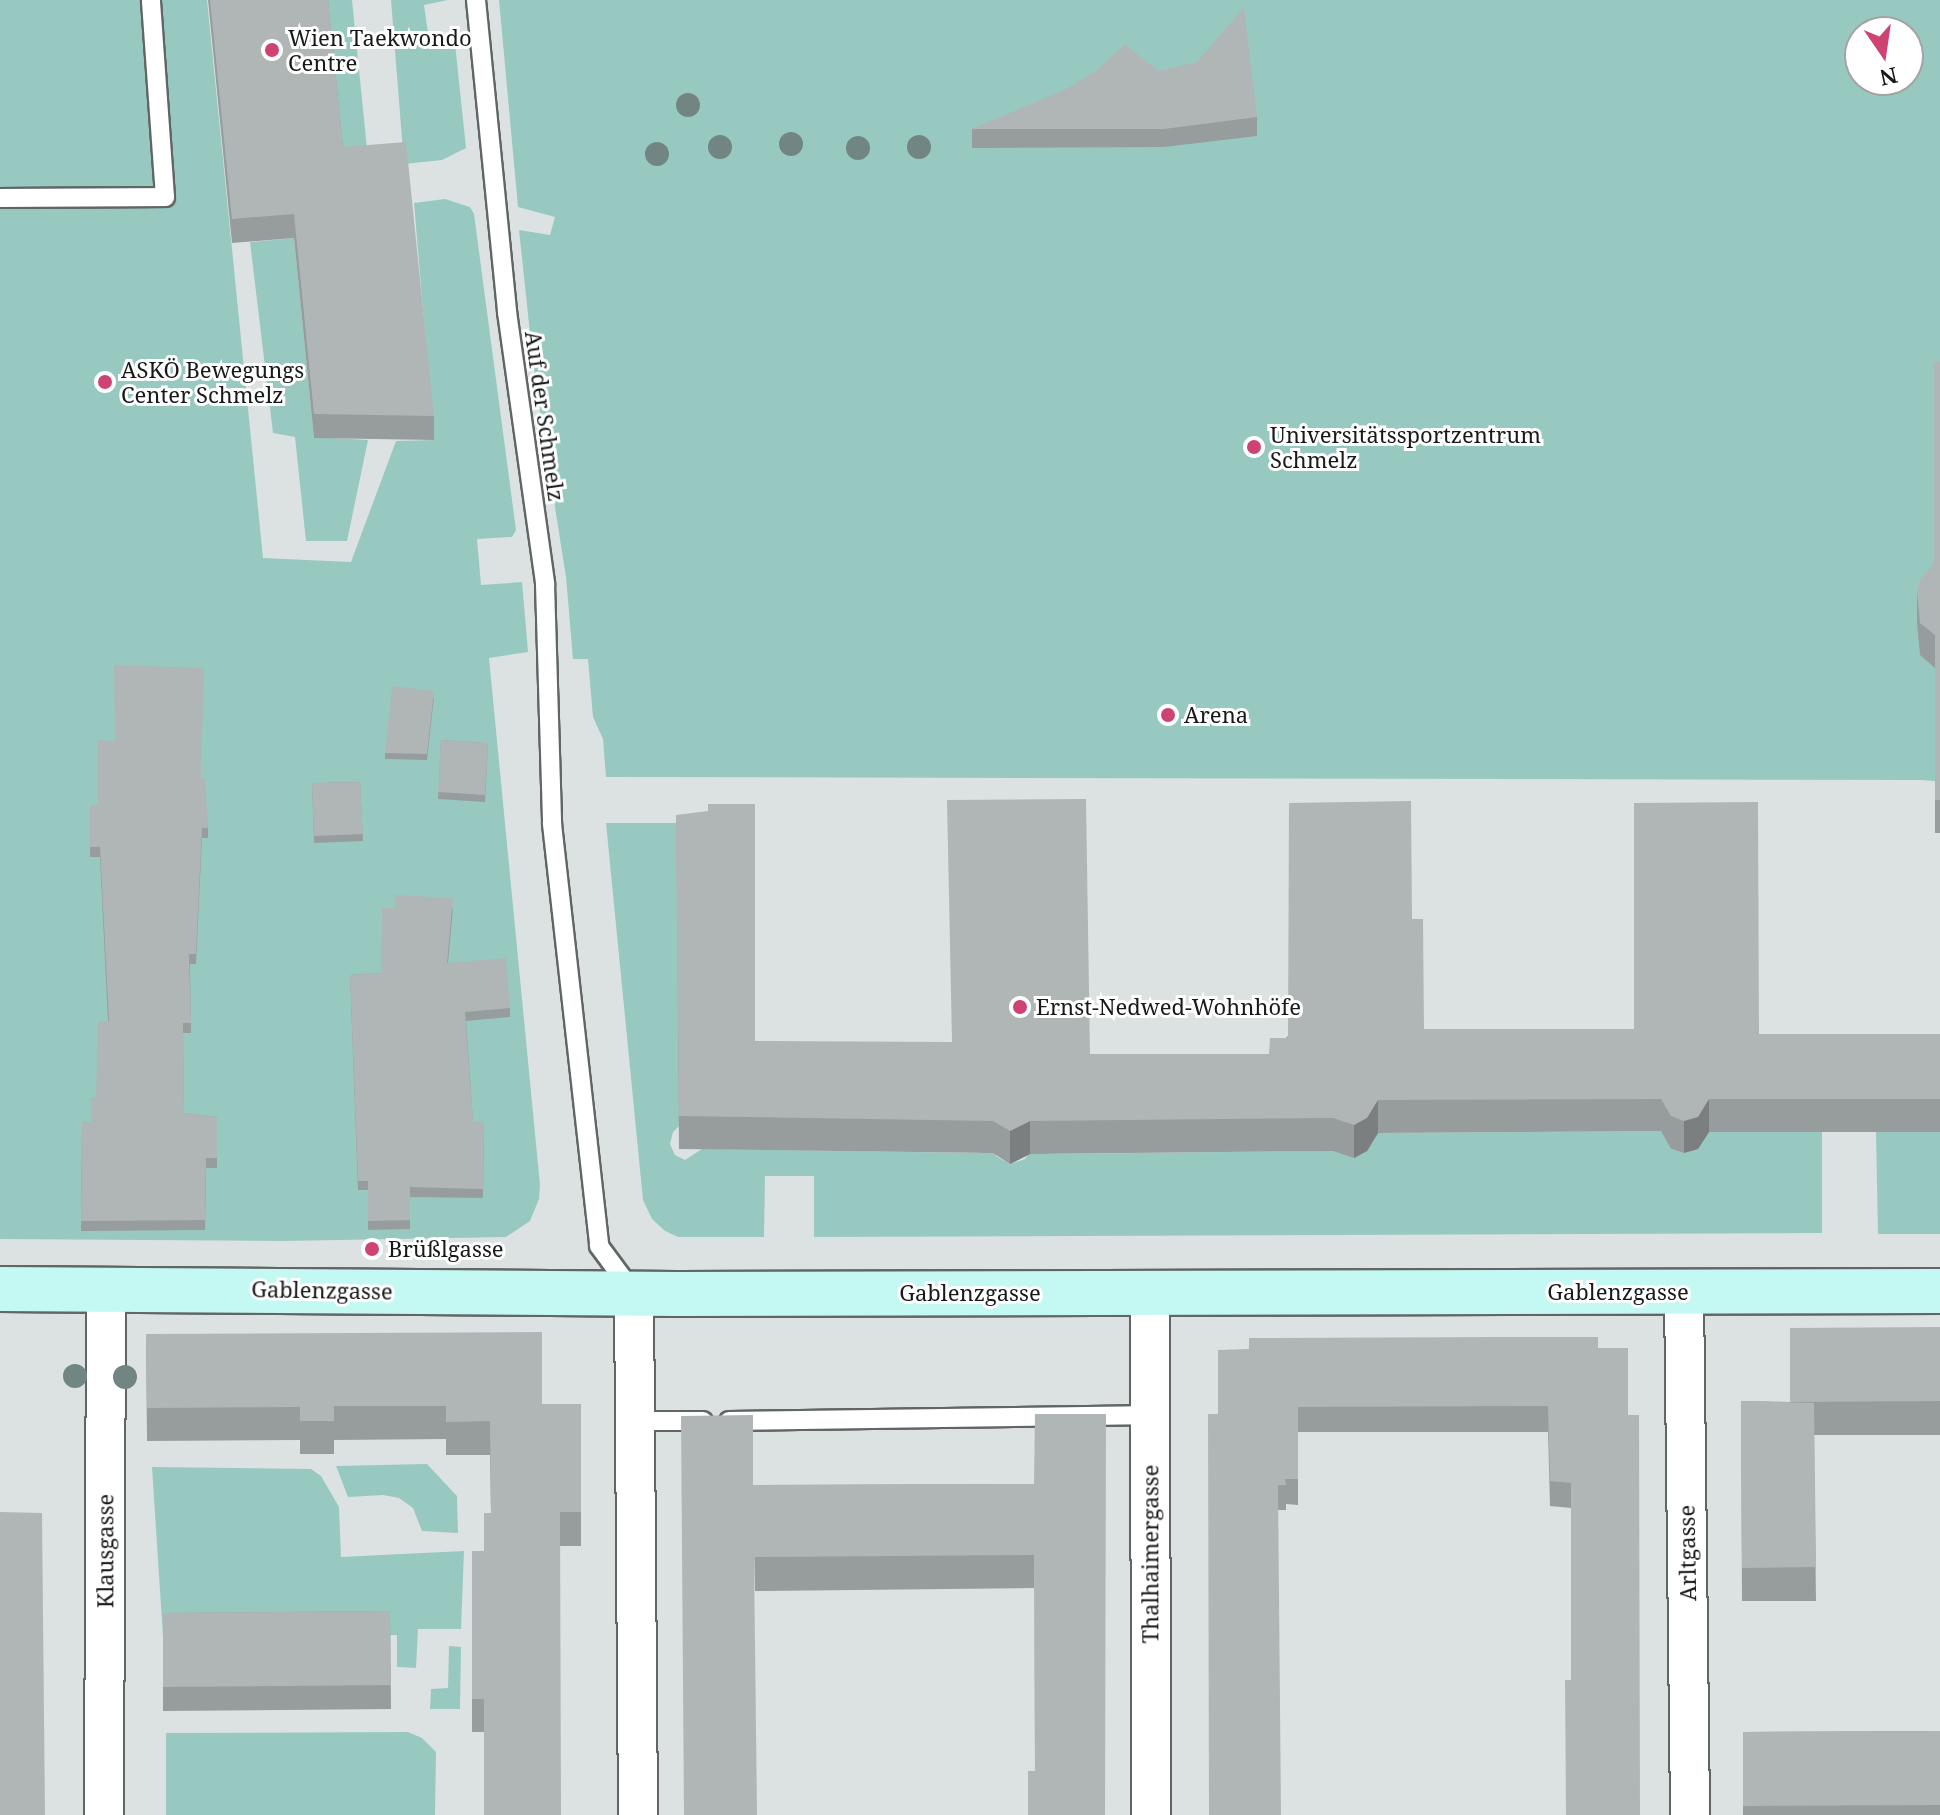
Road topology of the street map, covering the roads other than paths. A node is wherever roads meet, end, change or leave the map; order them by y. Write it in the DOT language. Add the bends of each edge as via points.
graph roads {
  1 [pos="151,0"];
  2 [pos="476,0"];
  3 [pos="0,198"];
  4 [pos="106,1288"];
  5 [pos="0,1289"];
  6 [pos="1940,1291"];
  7 [pos="1684,1292"];
  8 [pos="1150,1293"];
  9 [pos="634,1294"];
  10 [pos="1150,1415"];
  11 [pos="637,1421"];
  12 [pos="104,1815"];
  13 [pos="638,1815"];
  14 [pos="1151,1815"];
  15 [pos="1690,1815"];
  1 -- 3 [label="lane" via="165,197"];
  2 -- 9 [label="lane, Auf der Schmelz" via="507,312 545,584 554,839 599,1246"];
  4 -- 5 [label="main road, Gablenzgasse"];
  4 -- 9 [label="main road, Gablenzgasse"];
  4 -- 12 [label="street, Klausgasse"];
  6 -- 7 [label="main road, Gablenzgasse"];
  7 -- 8 [label="main road, Gablenzgasse"];
  7 -- 15 [label="street, Arltgasse"];
  8 -- 9 [label="main road, Gablenzgasse"];
  8 -- 10 [label="street, Thalhaimergasse"];
  9 -- 11 [label="street"];
  10 -- 11 [label="lane"];
  10 -- 14 [label="street, Thalhaimergasse"];
  11 -- 13 [label="street"];
}
